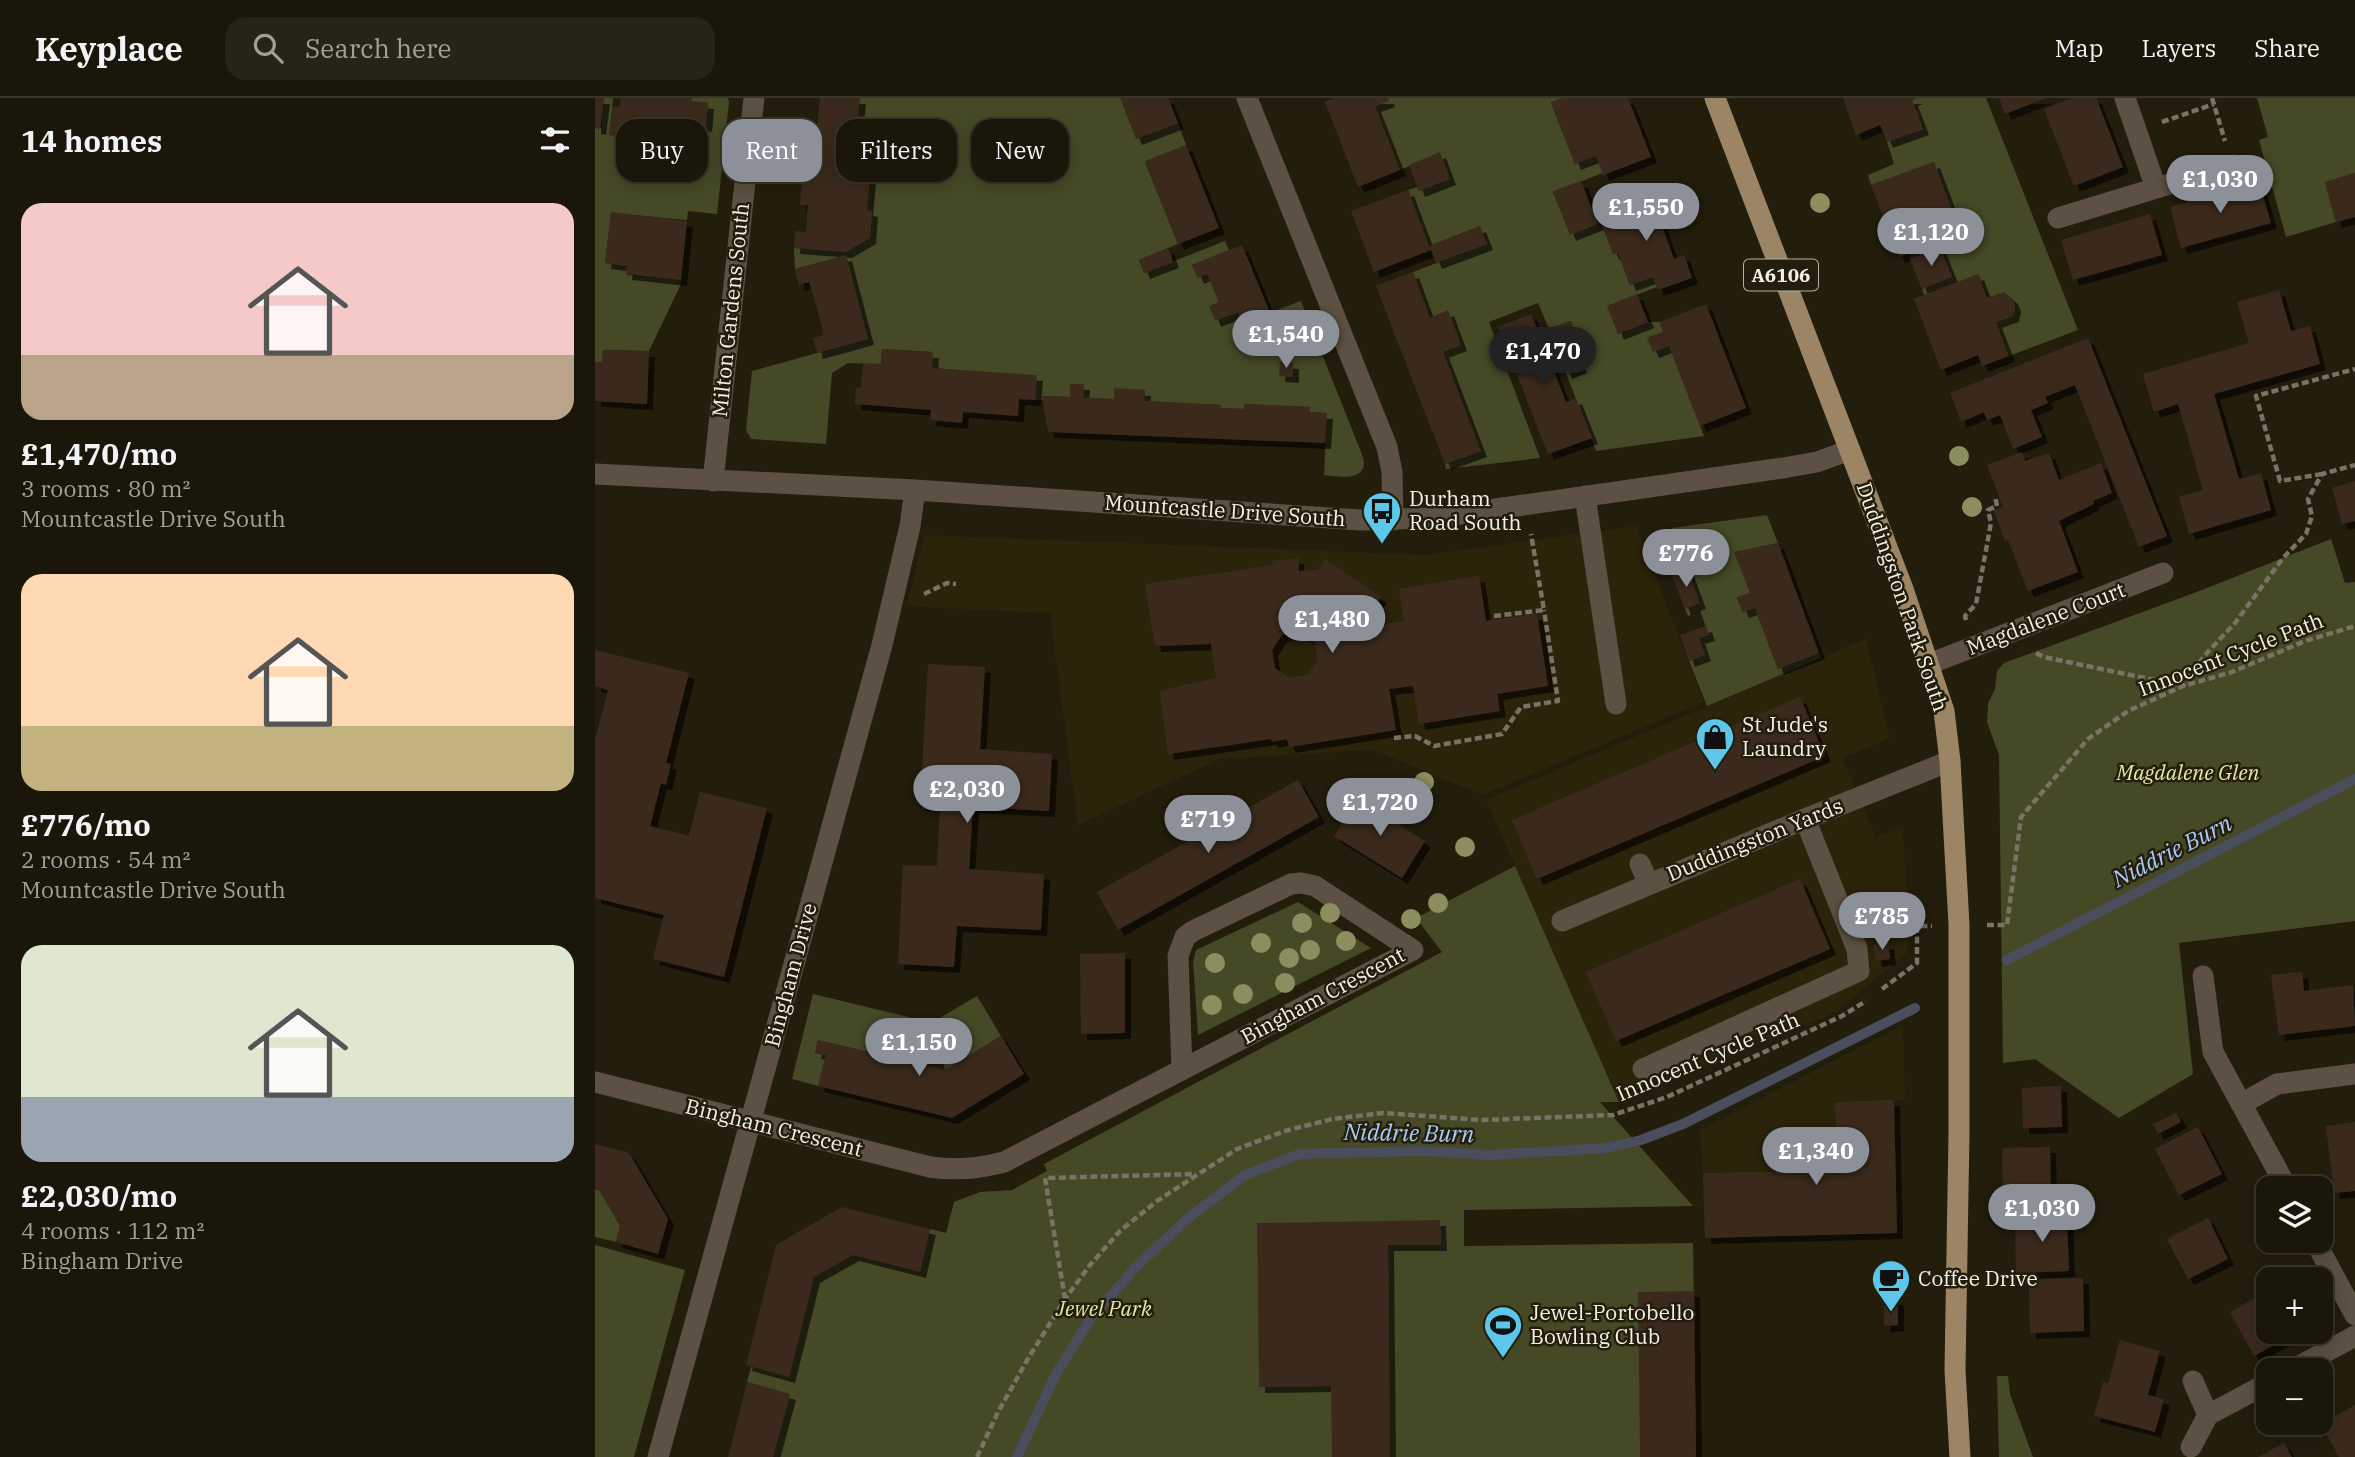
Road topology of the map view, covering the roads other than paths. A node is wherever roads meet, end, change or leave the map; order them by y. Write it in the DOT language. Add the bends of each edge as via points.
graph roads {
  1 [pos="754,98"];
  2 [pos="1247,98"];
  3 [pos="1715,98"];
  4 [pos="2125,98"];
  5 [pos="2232,165"];
  6 [pos="2156,188"];
  7 [pos="2058,218"];
  8 [pos="1850,450"];
  9 [pos="595,474"];
  10 [pos="713,481"];
  11 [pos="915,491"];
  12 [pos="1585,496"];
  13 [pos="1393,520"];
  14 [pos="2163,573"];
  15 [pos="1929,664"];
  16 [pos="1616,704"];
  17 [pos="1950,761"];
  18 [pos="1805,818"];
  19 [pos="1640,864"];
  20 [pos="1649,884"];
  21 [pos="1562,920"];
  22 [pos="2203,976"];
  23 [pos="1182,1069"];
  24 [pos="1643,1069"];
  25 [pos="2355,1074"];
  26 [pos="595,1082"];
  27 [pos="2241,1104"];
  28 [pos="750,1122"];
  29 [pos="2280,1176"];
  30 [pos="2321,1253"];
  31 [pos="2355,1315"];
  32 [pos="2355,1336"];
  33 [pos="2314,1358"];
  34 [pos="2193,1381"];
  35 [pos="2256,1390"];
  36 [pos="2209,1415"];
  37 [pos="2192,1447"];
  38 [pos="658,1457"];
  39 [pos="1960,1457"];
  1 -- 10 [label="street, Milton Gardens South"];
  2 -- 13 [label="street" via="1387,447"];
  3 -- 8 [label="main road, Duddingston Park South / A6106"];
  4 -- 6 [label="street"];
  5 -- 6 [label="street"];
  6 -- 7 [label="street"];
  8 -- 12 [label="street, Mountcastle Drive South" via="1817,463"];
  8 -- 15 [label="main road, Duddingston Park South / A6106"];
  9 -- 10 [label="street, Mountcastle Drive South"];
  10 -- 11 [label="street, Mountcastle Drive South"];
  11 -- 13 [label="street, Mountcastle Drive South"];
  11 -- 28 [label="street, Bingham Drive" via="882,645"];
  12 -- 13 [label="street, Mountcastle Drive South"];
  12 -- 16 [label="street"];
  14 -- 15 [label="street, Magdalene Court"];
  15 -- 17 [label="main road, Duddingston Park South / A6106" via="1944,711"];
  17 -- 18 [label="street, Duddingston Yards"];
  17 -- 39 [label="main road, Duddingston Park South / A6106" via="1959,925 1955,1370"];
  18 -- 20 [label="street, Duddingston Yards"];
  18 -- 24 [label="street" via="1857,949 1859,971"];
  19 -- 20 [label="street"];
  20 -- 21 [label="street, Duddingston Yards"];
  22 -- 27 [label="street" via="2213,1052"];
  23 -- 23 [label="street, Bingham Crescent" via="1178,956 1192,931 1283,887 1301,883 1315,886 1413,950"];
  23 -- 28 [label="street, Bingham Crescent" via="1004,1162 967,1170 930,1167"];
  25 -- 27 [label="street" via="2277,1084"];
  26 -- 28 [label="street, Bingham Crescent"];
  27 -- 29 [label="street"];
  28 -- 38 [label="street, Bingham Drive"];
  30 -- 31 [label="street"];
  32 -- 33 [label="street"];
  34 -- 36 [label="street"];
  35 -- 36 [label="street"];
  36 -- 37 [label="street"];
}
